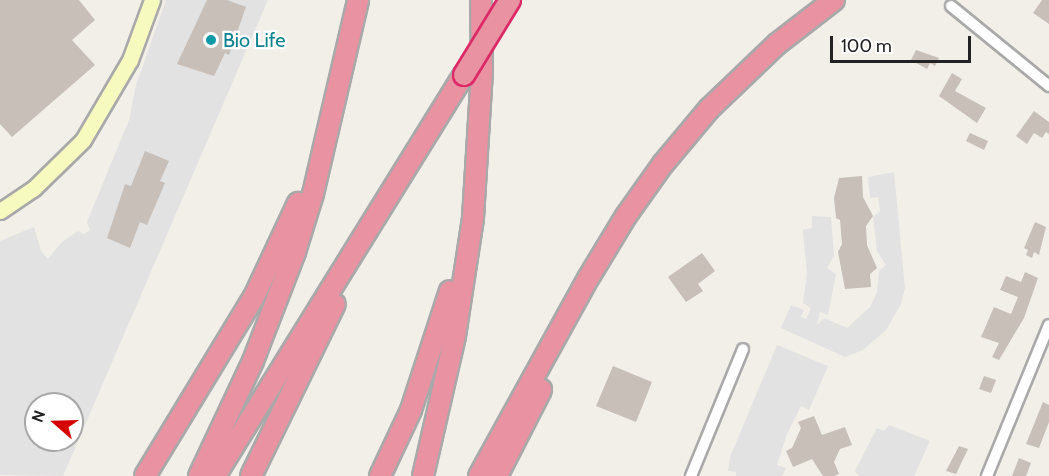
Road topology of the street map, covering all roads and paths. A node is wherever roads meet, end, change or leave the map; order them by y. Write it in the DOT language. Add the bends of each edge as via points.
graph roads {
  1 [pos="152,0"];
  2 [pos="358,0"];
  3 [pos="481,0"];
  4 [pos="510,0"];
  5 [pos="834,0"];
  6 [pos="951,6"];
  7 [pos="1049,86"];
  8 [pos="338,93"];
  9 [pos="478,172"];
  10 [pos="0,212"];
  11 [pos="626,216"];
  12 [pos="372,226"];
  13 [pos="1049,325"];
  14 [pos="743,349"];
  15 [pos="145,476"];
  16 [pos="199,476"];
  17 [pos="215,476"];
  18 [pos="251,476"];
  19 [pos="380,476"];
  20 [pos="423,476"];
  21 [pos="479,476"];
  22 [pos="497,476"];
  23 [pos="691,476"];
  24 [pos="987,476"];
  1 -- 10 [label="street" via="130,60 82,140 33,189"];
  2 -- 8 [label="highway"];
  3 -- 9 [label="highway"];
  4 -- 12 [label="highway, bridge"];
  5 -- 11 [label="highway" via="777,44 709,109"];
  6 -- 7 [label="street"];
  8 -- 15 [label="highway" via="275,258"];
  8 -- 16 [label="highway" via="295,252 253,361"];
  9 -- 19 [label="highway" via="430,362"];
  9 -- 20 [label="highway" via="454,336"];
  11 -- 21 [label="highway"];
  11 -- 22 [label="highway" via="602,274"];
  12 -- 17 [label="highway"];
  12 -- 18 [label="highway"];
  13 -- 24 [label="street"];
  14 -- 23 [label="street"];
}
